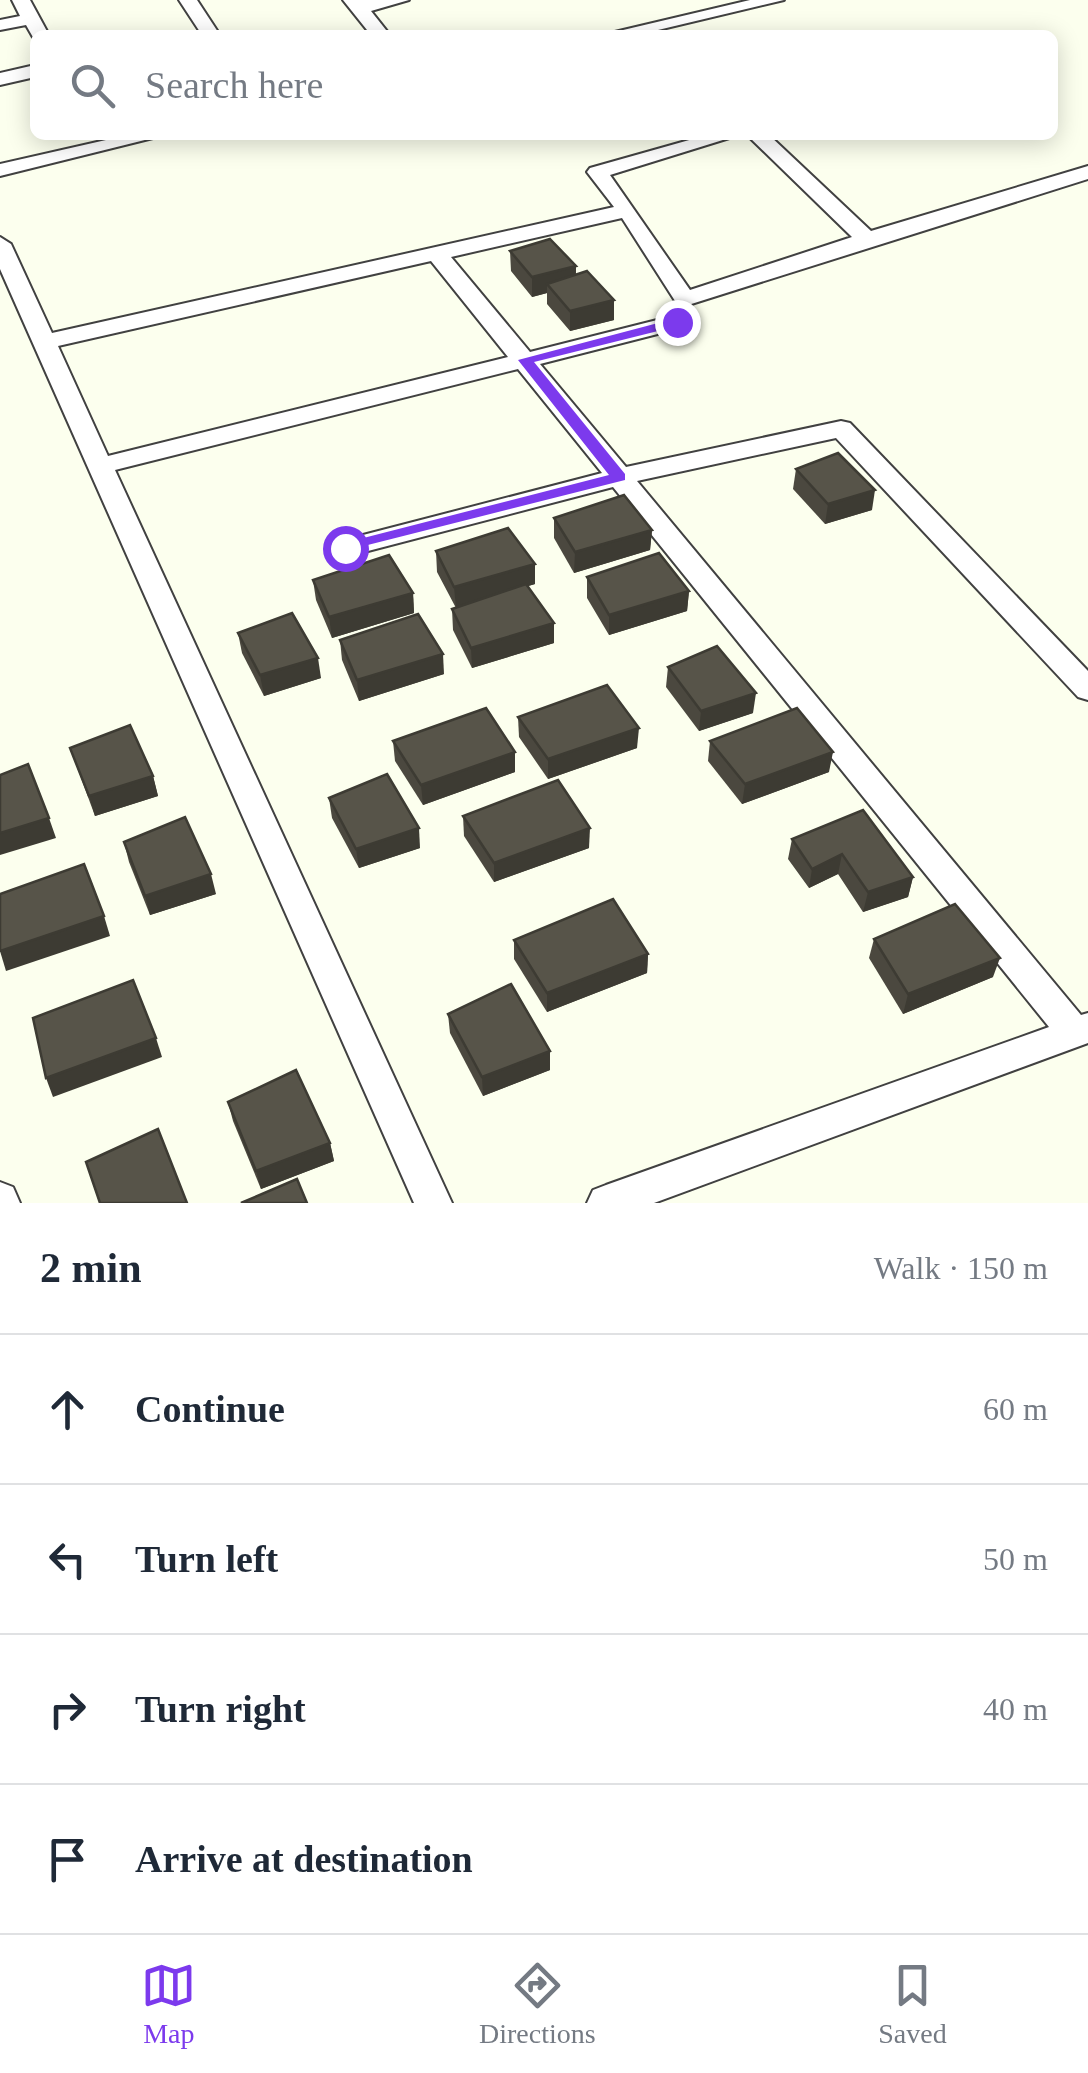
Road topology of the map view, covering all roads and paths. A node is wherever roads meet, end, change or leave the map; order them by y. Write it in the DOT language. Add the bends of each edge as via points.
graph roads {
  1 [pos="21,0"];
  2 [pos="188,0"];
  3 [pos="400,0"];
  4 [pos="775,0"];
  5 [pos="356,4"];
  6 [pos="708,6"];
  7 [pos="0,25"];
  8 [pos="36,27"];
  9 [pos="208,30"];
  10 [pos="377,30"];
  11 [pos="628,30"];
  12 [pos="30,72"];
  13 [pos="0,78"];
  14 [pos="711,140"];
  15 [pos="761,140"];
  16 [pos="97,141"];
  17 [pos="0,170"];
  18 [pos="1088,172"];
  19 [pos="628,210"];
  20 [pos="867,238"];
  21 [pos="0,244"];
  22 [pos="436,253"];
  23 [pos="677,322"];
  24 [pos="44,342"];
  25 [pos="525,360"];
  26 [pos="100,466"];
  27 [pos="619,477"];
  28 [pos="345,548"];
  29 [pos="1088,689"];
  30 [pos="1082,1030"];
  31 [pos="434,1203"];
  32 [pos="606,1203"];
  1 -- 8 [label="street"];
  2 -- 9 [label="street"];
  3 -- 5 [label="street"];
  4 -- 6 [label="street"];
  5 -- 10 [label="street"];
  6 -- 11 [label="street"];
  7 -- 8 [label="street"];
  12 -- 13 [label="street"];
  14 -- 19 [label="street" via="597,172"];
  15 -- 20 [label="street"];
  16 -- 17 [label="street"];
  18 -- 20 [label="street"];
  19 -- 20 [label="street" via="685,299"];
  19 -- 22 [label="street"];
  21 -- 24 [label="street"];
  22 -- 24 [label="street"];
  22 -- 25 [label="street"];
  23 -- 25 [label="street"];
  24 -- 26 [label="street"];
  25 -- 26 [label="street"];
  25 -- 27 [label="street"];
  26 -- 31 [label="street"];
  27 -- 28 [label="street"];
  27 -- 29 [label="street" via="840,429"];
  27 -- 30 [label="street"];
  30 -- 32 [label="street"];
}
